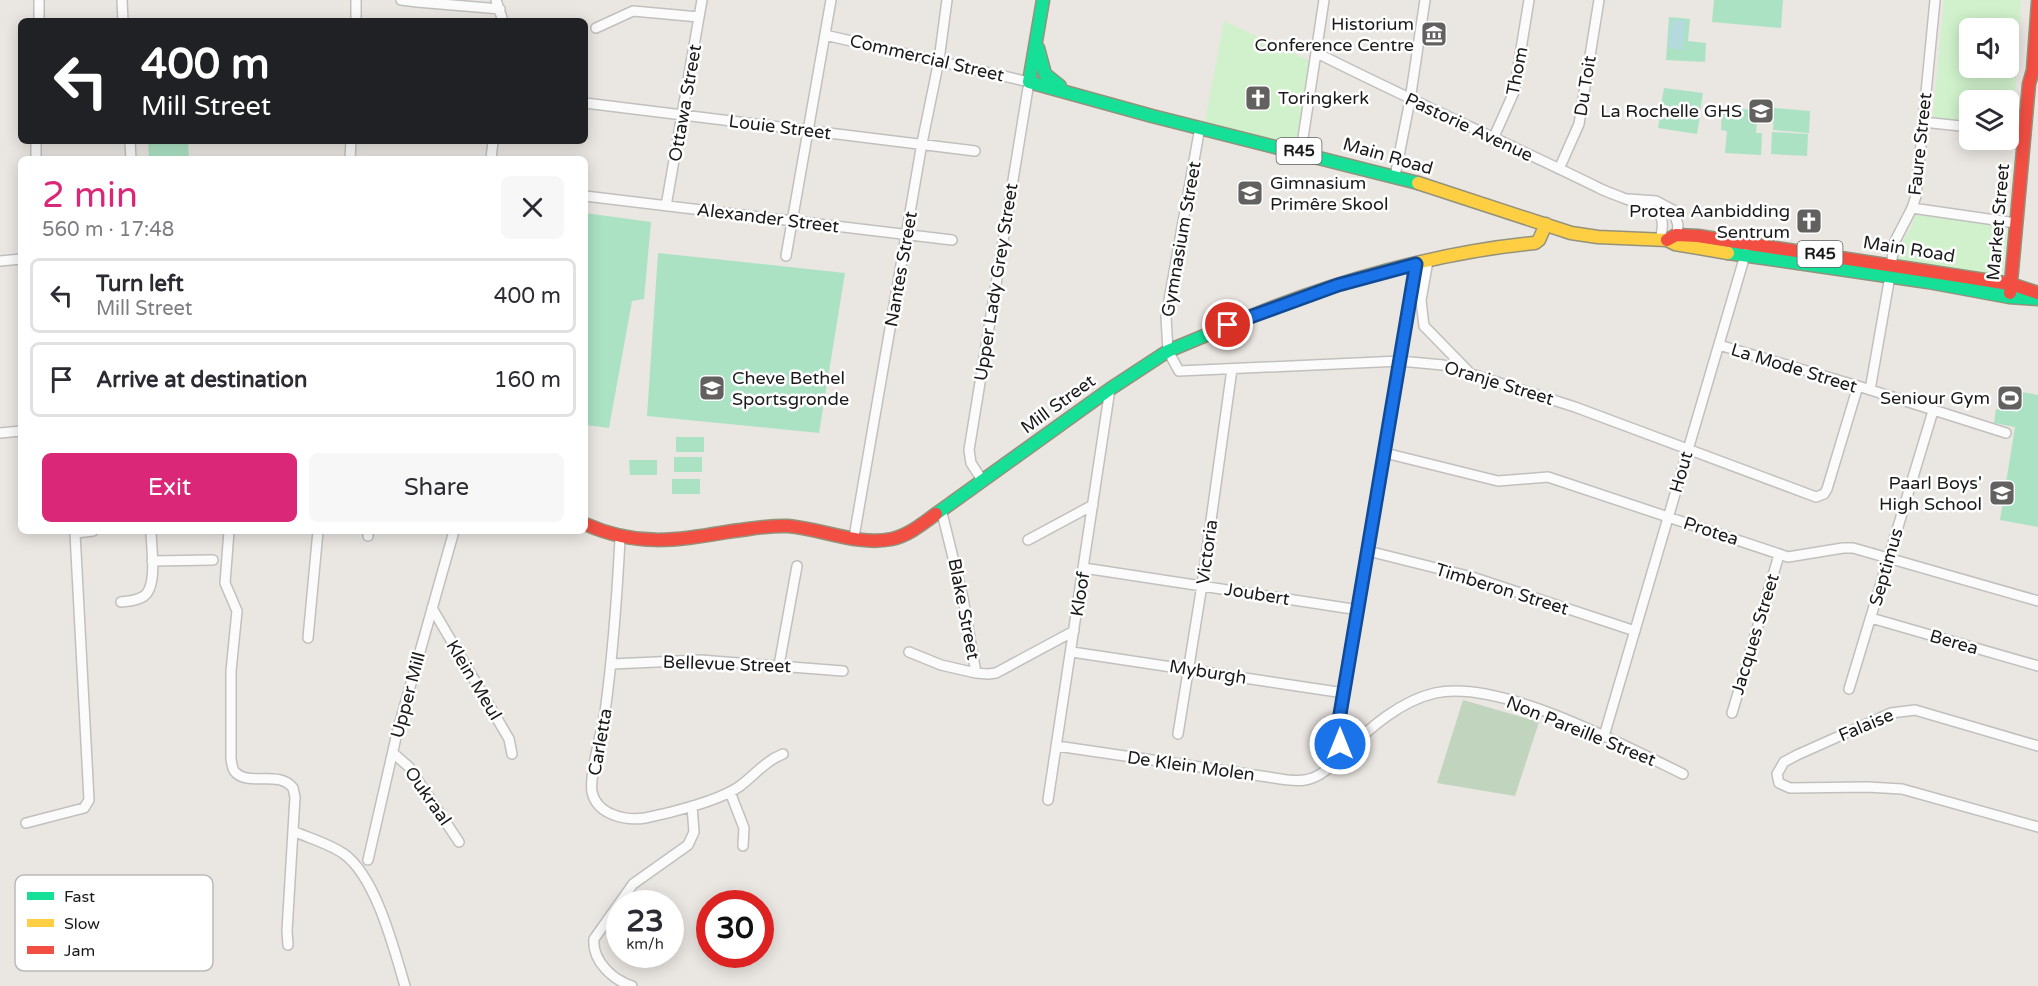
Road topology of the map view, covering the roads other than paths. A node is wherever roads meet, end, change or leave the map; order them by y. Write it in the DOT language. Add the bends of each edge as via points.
graph roads {
  1 [pos="39,0"];
  2 [pos="122,0"];
  3 [pos="356,0"];
  4 [pos="401,0"];
  5 [pos="496,0"];
  6 [pos="702,0"];
  7 [pos="831,0"];
  8 [pos="947,0"];
  9 [pos="1043,0"];
  10 [pos="1324,0"];
  11 [pos="1425,0"];
  12 [pos="1529,0"];
  13 [pos="1599,0"];
  14 [pos="1935,0"];
  15 [pos="2031,0"];
  16 [pos="417,1"];
  17 [pos="2038,2"];
  18 [pos="500,9"];
  19 [pos="699,17"];
  20 [pos="39,18"];
  21 [pos="123,18"];
  22 [pos="356,18"];
  23 [pos="502,18"];
  24 [pos="596,28"];
  25 [pos="825,35"];
  26 [pos="1037,37"];
  27 [pos="1317,53"];
  28 [pos="939,60"];
  29 [pos="1029,82"];
  30 [pos="2032,83"];
  31 [pos="1073,93"];
  32 [pos="1410,100"];
  33 [pos="588,103"];
  34 [pos="683,115"];
  35 [pos="1923,122"];
  36 [pos="1959,126"];
  37 [pos="1200,127"];
  38 [pos="807,130"];
  39 [pos="2019,132"];
  40 [pos="2024,132"];
  41 [pos="1493,139"];
  42 [pos="922,143"];
  43 [pos="975,151"];
  44 [pos="1301,151"];
  45 [pos="1559,169"];
  46 [pos="1395,176"];
  47 [pos="588,196"];
  48 [pos="1622,199"];
  49 [pos="666,206"];
  50 [pos="1912,208"];
  51 [pos="792,221"];
  52 [pos="1546,224"];
  53 [pos="2016,224"];
  54 [pos="907,234"];
  55 [pos="952,240"];
  56 [pos="1670,240"];
  57 [pos="1746,249"];
  58 [pos="786,256"];
  59 [pos="18,259"];
  60 [pos="0,261"];
  61 [pos="1422,262"];
  62 [pos="1891,271"];
  63 [pos="2010,290"];
  64 [pos="2038,293"];
  65 [pos="2038,299"];
  66 [pos="1719,345"];
  67 [pos="1168,351"];
  68 [pos="1400,362"];
  69 [pos="1232,369"];
  70 [pos="1470,372"];
  71 [pos="1858,386"];
  72 [pos="1110,388"];
  73 [pos="1869,390"];
  74 [pos="1933,411"];
  75 [pos="18,431"];
  76 [pos="0,433"];
  77 [pos="2006,434"];
  78 [pos="1688,448"];
  79 [pos="1385,453"];
  80 [pos="982,480"];
  81 [pos="1093,505"];
  82 [pos="941,509"];
  83 [pos="1669,518"];
  84 [pos="588,525"];
  85 [pos="75,534"];
  86 [pos="151,534"];
  87 [pos="229,534"];
  88 [pos="318,534"];
  89 [pos="453,534"];
  90 [pos="854,537"];
  91 [pos="620,539"];
  92 [pos="1028,540"];
  93 [pos="1368,551"];
  94 [pos="1779,555"];
  95 [pos="1888,558"];
  96 [pos="213,560"];
  97 [pos="152,561"];
  98 [pos="797,566"];
  99 [pos="1084,568"];
  100 [pos="1202,585"];
  101 [pos="2038,601"];
  102 [pos="121,602"];
  103 [pos="432,608"];
  104 [pos="1359,610"];
  105 [pos="1871,618"];
  106 [pos="1074,631"];
  107 [pos="1635,631"];
  108 [pos="308,638"];
  109 [pos="909,652"];
  110 [pos="1072,652"];
  111 [pos="612,664"];
  112 [pos="779,665"];
  113 [pos="2038,666"];
  114 [pos="1188,669"];
  115 [pos="843,671"];
  116 [pos="976,673"];
  117 [pos="1849,689"];
  118 [pos="1344,693"];
  119 [pos="1732,713"];
  120 [pos="1178,734"];
  121 [pos="1604,736"];
  122 [pos="1057,746"];
  123 [pos="2038,746"];
  124 [pos="393,753"];
  125 [pos="1344,753"];
  126 [pos="512,754"];
  127 [pos="783,754"];
  128 [pos="1324,772"];
  129 [pos="1683,774"];
  130 [pos="730,792"];
  131 [pos="1048,800"];
  132 [pos="692,806"];
  133 [pos="26,823"];
  134 [pos="2038,827"];
  135 [pos="293,831"];
  136 [pos="459,842"];
  137 [pos="743,846"];
  138 [pos="368,861"];
  139 [pos="288,945"];
  140 [pos="405,986"];
  141 [pos="632,986"];
  1 -- 20 [label="street"];
  2 -- 21 [label="street"];
  3 -- 22 [label="street"];
  4 -- 16 [label="street"];
  5 -- 18 [label="street"];
  6 -- 19 [label="street, Ottawa Street"];
  7 -- 25 [label="street"];
  8 -- 28 [label="street, Nantes Street"];
  9 -- 26 [label="main road"];
  10 -- 27 [label="street"];
  11 -- 32 [label="street"];
  12 -- 41 [label="street, Thom" via="1514,92"];
  13 -- 45 [label="street, Du Toit" via="1579,124"];
  14 -- 35 [label="street, Faure Street"];
  15 -- 30 [label="main road, Market Street" via="2025,68"];
  16 -- 18 [label="street"];
  17 -- 30 [label="main road, Market Street"];
  18 -- 23 [label="street"];
  19 -- 24 [label="street" via="637,11"];
  19 -- 34 [label="street, Ottawa Street"];
  25 -- 28 [label="street, Commercial Street"];
  25 -- 38 [label="street"];
  26 -- 29 [label="main road"];
  26 -- 31 [label="main road" via="1045,74"];
  27 -- 32 [label="street, Pastorie Avenue"];
  27 -- 44 [label="street"];
  28 -- 29 [label="street, Commercial Street"];
  28 -- 42 [label="street, Nantes Street"];
  29 -- 31 [label="main road, Main Road / R45"];
  29 -- 80 [label="street, Upper Lady Grey Street" via="969,450 971,463"];
  30 -- 40 [label="main road, Market Street"];
  31 -- 37 [label="main road, Main Road / R45"];
  32 -- 41 [label="street, Pastorie Avenue"];
  32 -- 46 [label="street"];
  33 -- 34 [label="street, Louie Street"];
  34 -- 38 [label="street, Louie Street"];
  34 -- 49 [label="street, Ottawa Street"];
  35 -- 36 [label="street"];
  35 -- 50 [label="street, Faure Street"];
  37 -- 44 [label="main road, Main Road / R45"];
  37 -- 67 [label="street, Gymnasium Street" via="1166,317"];
  38 -- 42 [label="street, Louie Street"];
  38 -- 51 [label="street"];
  39 -- 40 [label="street"];
  40 -- 53 [label="main road, Market Street"];
  41 -- 45 [label="street, Pastorie Avenue"];
  42 -- 43 [label="street, Louie Street"];
  42 -- 54 [label="street, Nantes Street"];
  44 -- 46 [label="main road, Main Road / R45"];
  45 -- 48 [label="street, Pastorie Avenue"];
  46 -- 52 [label="main road, Main Road / R45"];
  47 -- 49 [label="street, Alexander Street"];
  48 -- 56 [label="street, Pastorie Avenue" via="1658,213"];
  48 -- 56 [label="street, Pastorie Avenue" via="1646,199 1671,208 1677,219"];
  49 -- 51 [label="street, Alexander Street"];
  50 -- 53 [label="street"];
  50 -- 62 [label="street, Faure Street" via="1894,243"];
  51 -- 54 [label="street, Alexander Street"];
  51 -- 58 [label="street"];
  52 -- 56 [label="main road, Main Road / R45" via="1590,236"];
  52 -- 61 [label="main road, Mill Street" via="1535,243 1491,247"];
  53 -- 63 [label="main road, Market Street"];
  54 -- 55 [label="street, Alexander Street"];
  54 -- 90 [label="street, Nantes Street"];
  56 -- 57 [label="main road, Main Road / R45" via="1698,236"];
  57 -- 62 [label="main road, Main Road / R45"];
  57 -- 66 [label="street, Hout"];
  59 -- 60 [label="street"];
  61 -- 67 [label="main road, Mill Street" via="1290,301"];
  61 -- 68 [label="street"];
  61 -- 70 [label="street" via="1424,326"];
  62 -- 63 [label="main road, Main Road / R45"];
  62 -- 73 [label="street, Faure Street"];
  63 -- 64 [label="main road, Main Road / R45"];
  63 -- 65 [label="main road, Main Road / R45"];
  66 -- 71 [label="street, La Mode Street"];
  66 -- 78 [label="street, Hout"];
  67 -- 69 [label="street, Oranje Street" via="1179,370"];
  67 -- 72 [label="main road, Mill Street"];
  68 -- 69 [label="street, Oranje Street"];
  68 -- 70 [label="street, Oranje Street"];
  68 -- 79 [label="street"];
  69 -- 100 [label="street, Victoria"];
  70 -- 78 [label="street, Oranje Street"];
  71 -- 73 [label="street, La Mode Street"];
  71 -- 78 [label="street, Oranje Street" via="1824,494 1812,496"];
  72 -- 80 [label="main road, Mill Street"];
  72 -- 81 [label="street, Kloof"];
  73 -- 74 [label="street, La Mode Street"];
  74 -- 77 [label="street, La Mode Street"];
  74 -- 95 [label="street, Septimus"];
  75 -- 76 [label="street"];
  78 -- 83 [label="street, Hout"];
  79 -- 83 [label="street, Protea" via="1498,481 1548,477"];
  79 -- 93 [label="street"];
  80 -- 82 [label="main road, Mill Street"];
  81 -- 92 [label="street"];
  81 -- 99 [label="street, Kloof"];
  82 -- 90 [label="main road, Mill Street" via="899,538 881,542"];
  82 -- 116 [label="street, Blake Street"];
  83 -- 94 [label="street, Protea"];
  83 -- 107 [label="street, Hout"];
  84 -- 91 [label="main road, Mill Street"];
  85 -- 133 [label="street" via="89,800 84,808"];
  86 -- 97 [label="street"];
  87 -- 135 [label="street" via="225,583 237,611 231,670 233,769 240,776 290,784 295,797"];
  88 -- 108 [label="street"];
  89 -- 103 [label="street, Upper Mill"];
  90 -- 91 [label="main road, Mill Street" via="775,526 668,541"];
  91 -- 111 [label="street, Carletta"];
  93 -- 104 [label="street"];
  93 -- 107 [label="street, Timberon Street" via="1472,577"];
  94 -- 95 [label="street, Protea" via="1795,557 1853,548"];
  94 -- 119 [label="street, Jacques Street"];
  95 -- 101 [label="street, Protea"];
  95 -- 105 [label="street, Septimus"];
  96 -- 97 [label="street"];
  97 -- 102 [label="street" via="152,582 146,595"];
  98 -- 112 [label="street"];
  99 -- 100 [label="street, Joubert"];
  99 -- 106 [label="street, Kloof"];
  100 -- 104 [label="street, Joubert"];
  100 -- 114 [label="street, Victoria"];
  103 -- 124 [label="street, Upper Mill"];
  103 -- 126 [label="street, Klein Meul" via="509,740"];
  104 -- 118 [label="street"];
  105 -- 113 [label="street, Berea"];
  105 -- 117 [label="street, Septimus"];
  106 -- 110 [label="street, Kloof"];
  106 -- 116 [label="street, Blake Street" via="996,673"];
  107 -- 121 [label="street, Hout"];
  109 -- 116 [label="street"];
  110 -- 114 [label="street, Myburgh"];
  110 -- 122 [label="street, Kloof"];
  111 -- 112 [label="street, Bellevue Street" via="700,660"];
  111 -- 132 [label="street, Carletta" via="592,779 597,803 612,814 637,819"];
  112 -- 115 [label="street, Bellevue Street"];
  114 -- 118 [label="street, Myburgh"];
  114 -- 120 [label="street, Victoria"];
  118 -- 125 [label="street" via="1338,736"];
  121 -- 125 [label="street, Non Pareille Street" via="1514,701 1464,691 1437,693 1394,711"];
  121 -- 129 [label="street, Non Pareille Street"];
  122 -- 128 [label="street, De Klein Molen" via="1297,781"];
  122 -- 131 [label="street, Kloof"];
  123 -- 134 [label="street, Falaise" via="1906,710 1890,713 1790,758 1779,767 1777,778 1790,788 1902,789"];
  124 -- 136 [label="street, Oukraal" via="409,767"];
  124 -- 138 [label="street, Upper Mill"];
  125 -- 128 [label="street, Non Pareille Street"];
  127 -- 130 [label="street, Carletta" via="767,761"];
  130 -- 132 [label="street, Carletta"];
  130 -- 137 [label="street" via="744,828"];
  132 -- 141 [label="street" via="694,832 688,845 633,884 594,939 594,948 612,977"];
  135 -- 139 [label="street"];
  135 -- 140 [label="street" via="344,854 365,879"];
}
